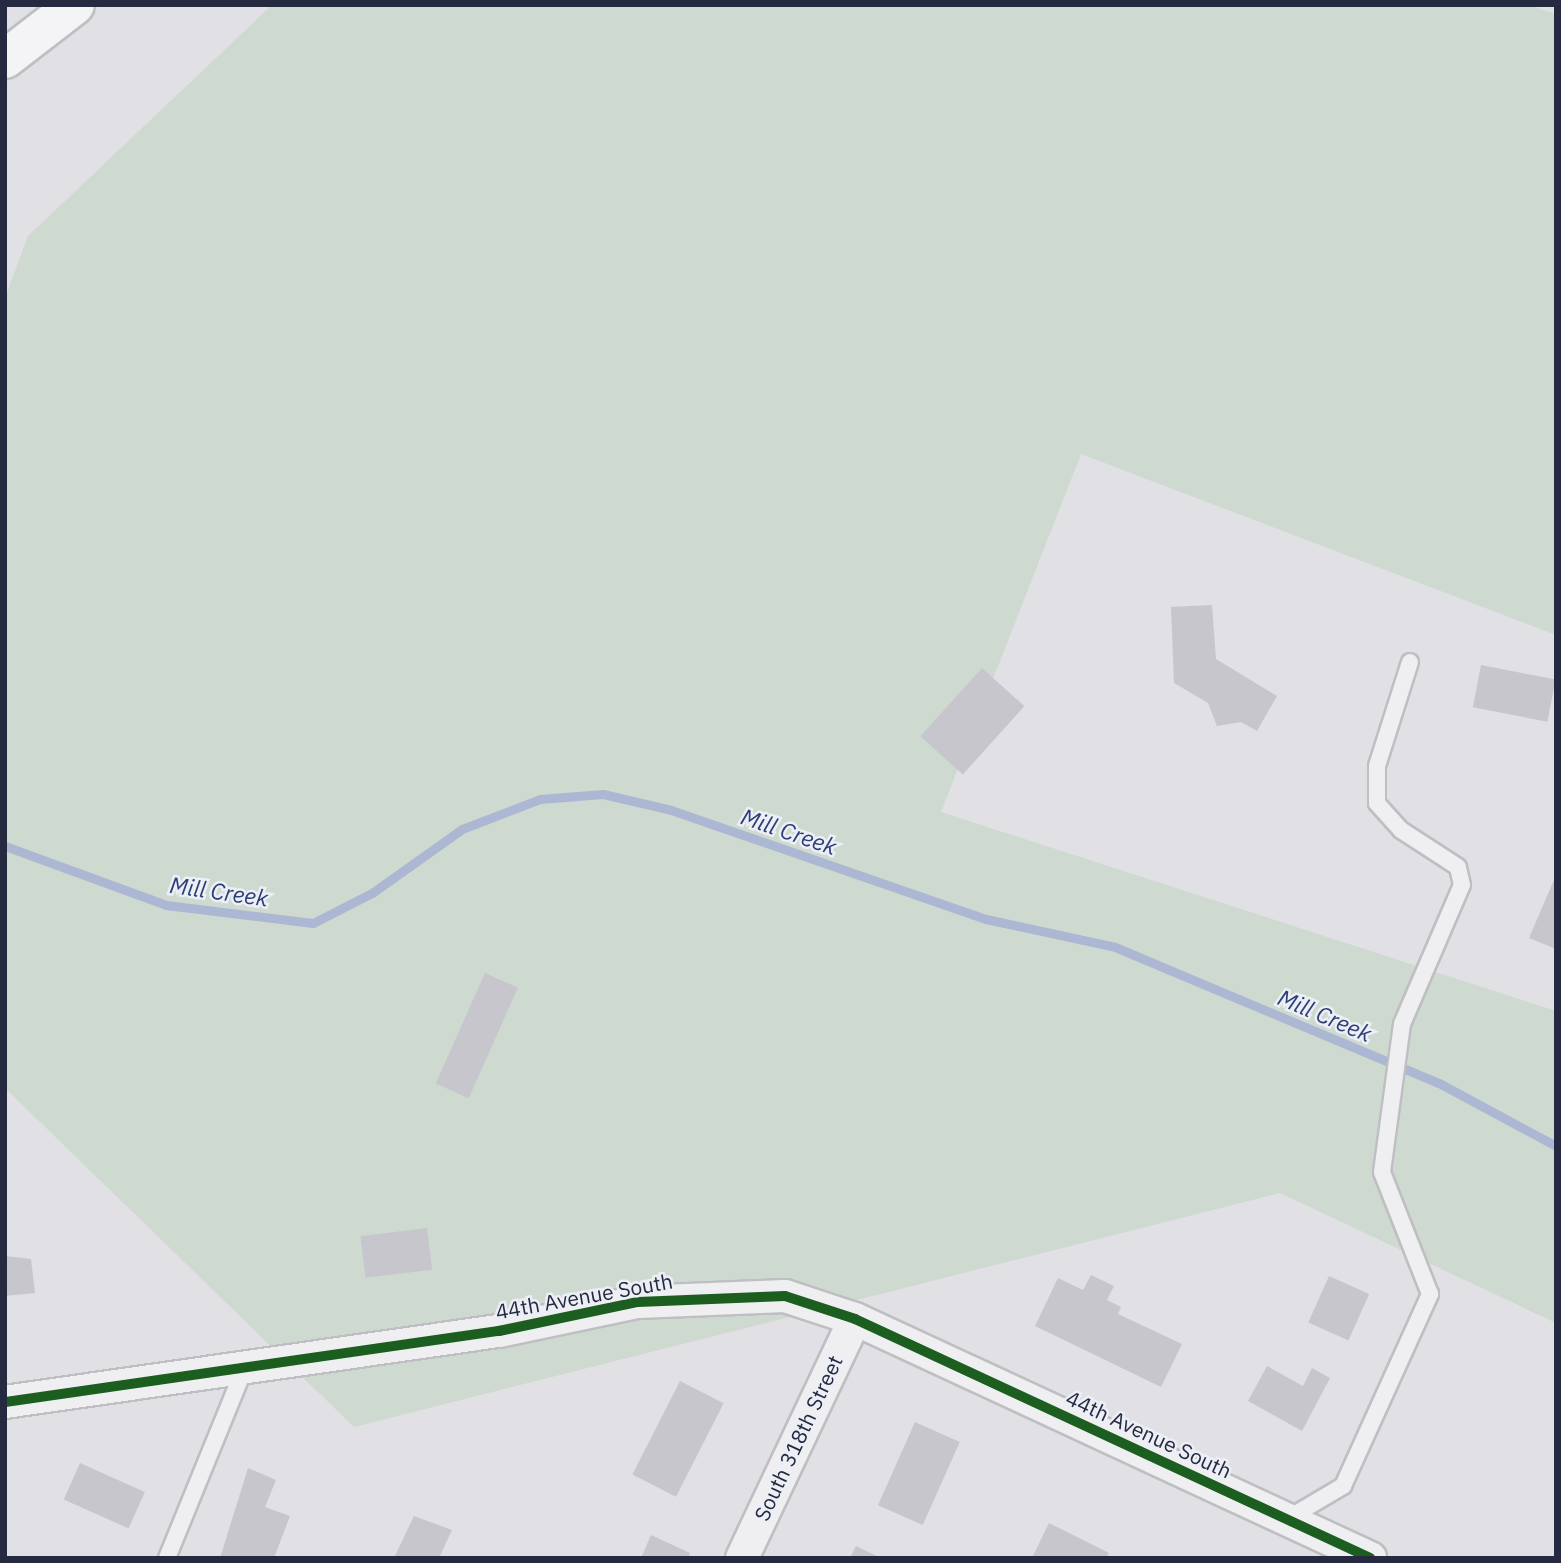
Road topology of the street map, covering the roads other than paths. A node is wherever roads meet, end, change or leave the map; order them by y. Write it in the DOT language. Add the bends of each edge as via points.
graph roads {
  1 [pos="75,5"];
  2 [pos="5,59"];
  3 [pos="1410,662"];
  4 [pos="855,1319"];
  5 [pos="244,1369"];
  6 [pos="5,1402"];
  7 [pos="1287,1520"];
  8 [pos="167,1558"];
  9 [pos="742,1558"];
  10 [pos="1370,1558"];
  1 -- 2 [label="main road"];
  3 -- 7 [label="lane" via="1377,766 1377,803 1401,830 1458,867 1462,885 1402,1024 1382,1172 1430,1294 1343,1486"];
  4 -- 5 [label="street, 44th Avenue South" via="785,1296 713,1294"];
  4 -- 7 [label="street, 44th Avenue South"];
  4 -- 9 [label="street, South 318th Street"];
  5 -- 6 [label="street, 44th Avenue South"];
  5 -- 8 [label="lane"];
  7 -- 10 [label="street, 44th Avenue South"];
}
